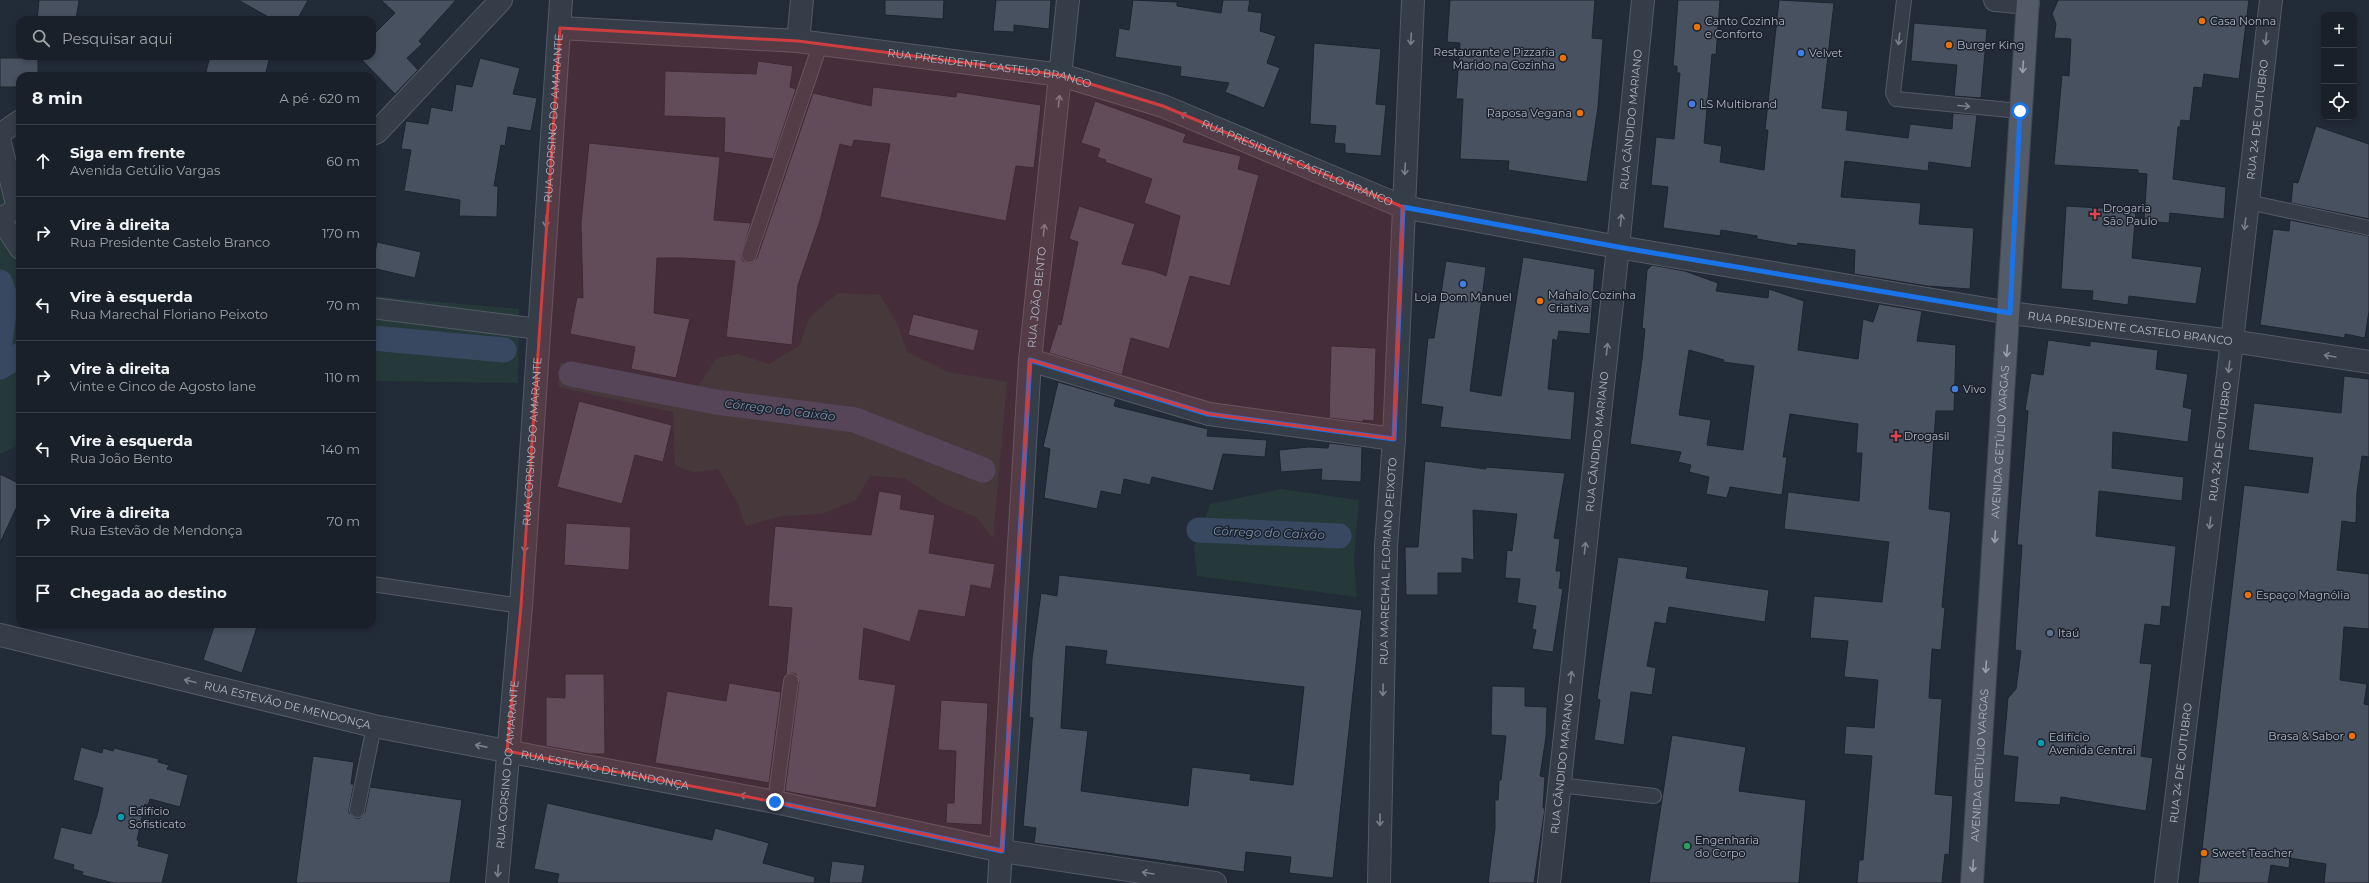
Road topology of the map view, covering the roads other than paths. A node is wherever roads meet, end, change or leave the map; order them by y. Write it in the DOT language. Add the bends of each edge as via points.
graph roads {
  1 [pos="501,0"];
  2 [pos="560,0"];
  3 [pos="802,0"];
  4 [pos="1068,0"];
  5 [pos="1413,0"];
  6 [pos="1643,0"];
  7 [pos="1904,0"];
  8 [pos="1995,0"];
  9 [pos="2270,0"];
  10 [pos="2028,1"];
  11 [pos="560,28"];
  12 [pos="798,41"];
  13 [pos="820,45"];
  14 [pos="1061,76"];
  15 [pos="2020,111"];
  16 [pos="16,123"];
  17 [pos="376,132"];
  18 [pos="0,134"];
  19 [pos="0,139"];
  20 [pos="2248,202"];
  21 [pos="16,204"];
  22 [pos="1403,207"];
  23 [pos="16,209"];
  24 [pos="0,218"];
  25 [pos="2369,228"];
  26 [pos="16,243"];
  27 [pos="1618,247"];
  28 [pos="749,255"];
  29 [pos="376,309"];
  30 [pos="2010,313"];
  31 [pos="539,329"];
  32 [pos="2232,341"];
  33 [pos="1030,360"];
  34 [pos="2369,362"];
  35 [pos="1394,439"];
  36 [pos="376,585"];
  37 [pos="522,606"];
  38 [pos="0,634"];
  39 [pos="791,681"];
  40 [pos="374,726"];
  41 [pos="507,751"];
  42 [pos="1559,785"];
  43 [pos="1654,796"];
  44 [pos="775,802"];
  45 [pos="357,810"];
  46 [pos="1002,851"];
  47 [pos="497,883"];
  48 [pos="999,883"];
  49 [pos="1215,883"];
  50 [pos="1378,883"];
  51 [pos="1549,883"];
  52 [pos="1972,883"];
  53 [pos="2166,883"];
  1 -- 17 [label="street"];
  2 -- 11 [label="street, RUA CORSINO DO AMARANTE"];
  3 -- 12 [label="street"];
  4 -- 14 [label="street, RUA JOÃO BENTO"];
  5 -- 22 [label="street, RUA MARECHAL FLORIANO PEIXOTO, one-way"];
  27 -- 6 [label="street, RUA CÂNDIDO MARIANO, one-way"];
  7 -- 15 [label="lane, one-way" via="1893,93 1896,99"];
  8 -- 10 [label="street"];
  9 -- 20 [label="street, RUA 24 DE OUTUBRO, one-way"];
  10 -- 15 [label="main road, AVENIDA GETÚLIO VARGAS, one-way"];
  11 -- 12 [label="street, RUA PRESIDENTE CASTELO BRANCO"];
  11 -- 31 [label="street, RUA CORSINO DO AMARANTE, one-way"];
  12 -- 13 [label="street, RUA PRESIDENTE CASTELO BRANCO"];
  13 -- 14 [label="street, RUA PRESIDENTE CASTELO BRANCO"];
  13 -- 28 [label="lane"];
  22 -- 14 [label="street, RUA PRESIDENTE CASTELO BRANCO, one-way" via="1163,106"];
  33 -- 14 [label="street, RUA JOÃO BENTO, one-way"];
  15 -- 30 [label="main road, AVENIDA GETÚLIO VARGAS"];
  16 -- 18 [label="street"];
  19 -- 21 [label="street"];
  20 -- 25 [label="lane"];
  20 -- 32 [label="street, RUA 24 DE OUTUBRO, one-way"];
  22 -- 27 [label="street, RUA PRESIDENTE CASTELO BRANCO"];
  22 -- 35 [label="street, RUA MARECHAL FLORIANO PEIXOTO"];
  23 -- 24 [label="street"];
  24 -- 26 [label="street"];
  27 -- 30 [label="street, RUA PRESIDENTE CASTELO BRANCO"];
  42 -- 27 [label="street, RUA CÂNDIDO MARIANO, one-way"];
  29 -- 31 [label="street"];
  30 -- 32 [label="street, RUA PRESIDENTE CASTELO BRANCO"];
  30 -- 52 [label="main road, AVENIDA GETÚLIO VARGAS, one-way"];
  31 -- 37 [label="street, RUA CORSINO DO AMARANTE, one-way"];
  34 -- 32 [label="street, RUA PRESIDENTE CASTELO BRANCO, one-way"];
  32 -- 53 [label="street, RUA 24 DE OUTUBRO, one-way"];
  33 -- 35 [label="street" via="1208,414"];
  33 -- 46 [label="street, RUA JOÃO BENTO"];
  35 -- 50 [label="street, RUA MARECHAL FLORIANO PEIXOTO, one-way" via="1386,546"];
  36 -- 37 [label="lane"];
  37 -- 41 [label="street, RUA CORSINO DO AMARANTE"];
  40 -- 38 [label="street, RUA ESTEVÃO DE MENDONÇA, one-way"];
  39 -- 44 [label="lane"];
  41 -- 40 [label="street, RUA ESTEVÃO DE MENDONÇA, one-way"];
  40 -- 45 [label="lane"];
  44 -- 41 [label="street, RUA ESTEVÃO DE MENDONÇA, one-way"];
  41 -- 47 [label="street, RUA CORSINO DO AMARANTE, one-way"];
  42 -- 43 [label="lane"];
  42 -- 51 [label="street, RUA CÂNDIDO MARIANO"];
  44 -- 46 [label="street, RUA ESTEVÃO DE MENDONÇA"];
  46 -- 48 [label="street, RUA JOÃO BENTO"];
  49 -- 46 [label="street, RUA ESTEVÃO DE MENDONÇA, one-way"];
}
